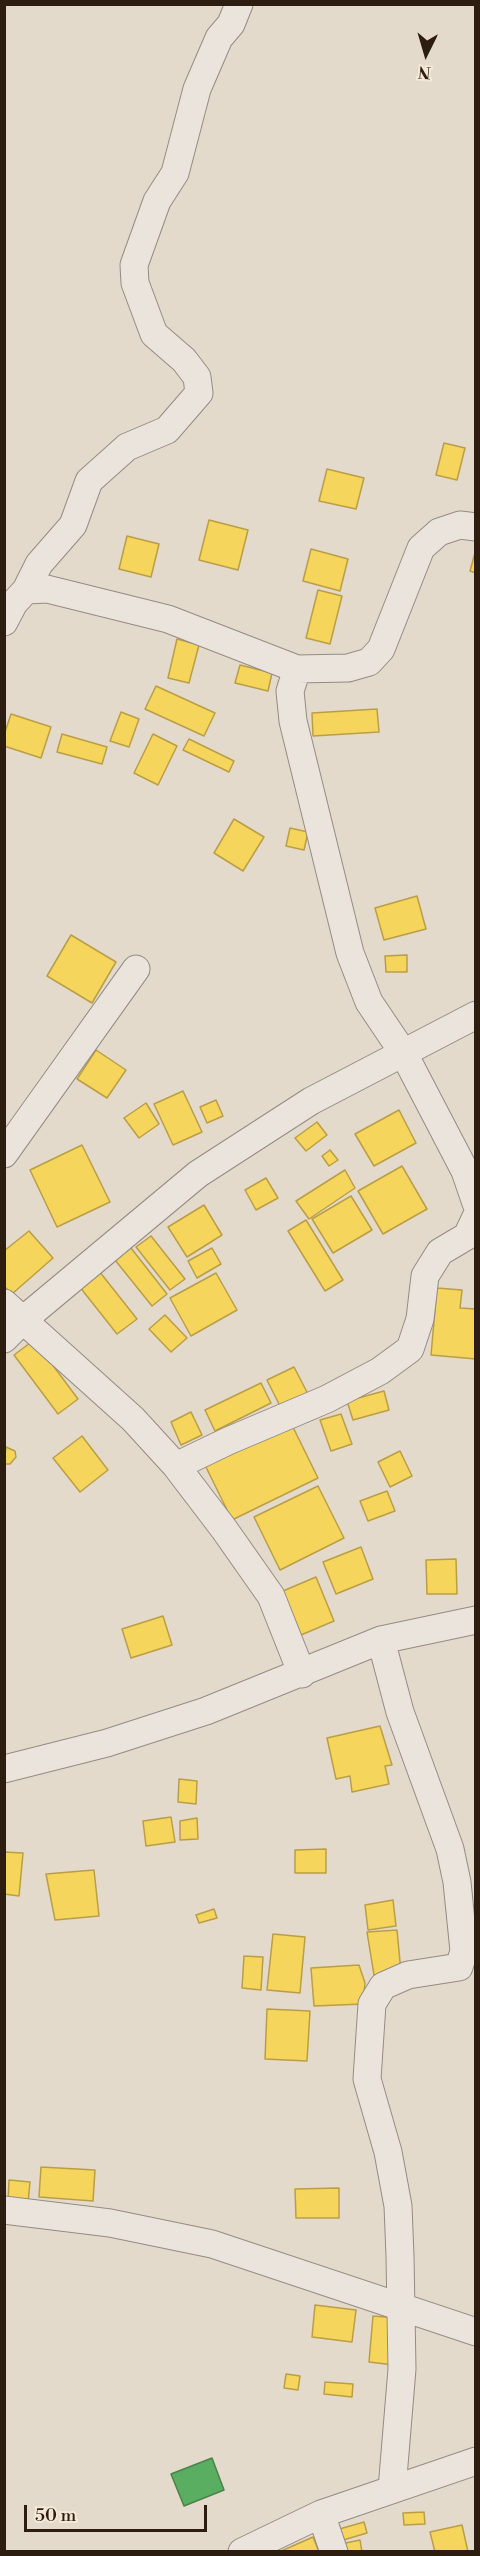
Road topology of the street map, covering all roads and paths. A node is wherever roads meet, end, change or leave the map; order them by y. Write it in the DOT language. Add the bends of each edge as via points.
graph roads {
  1 [pos="239,4"];
  2 [pos="476,527"];
  3 [pos="26,590"];
  4 [pos="4,622"];
  5 [pos="297,669"];
  6 [pos="136,969"];
  7 [pos="476,1015"];
  8 [pos="404,1054"];
  9 [pos="4,1154"];
  10 [pos="476,1203"];
  11 [pos="476,1217"];
  12 [pos="14,1312"];
  13 [pos="4,1339"];
  14 [pos="176,1466"];
  15 [pos="476,1620"];
  16 [pos="381,1640"];
  17 [pos="302,1674"];
  18 [pos="4,1769"];
  19 [pos="4,2210"];
  20 [pos="401,2306"];
  21 [pos="476,2332"];
  22 [pos="476,2462"];
  23 [pos="392,2489"];
  24 [pos="321,2514"];
  25 [pos="243,2552"];
  26 [pos="334,2552"];
  1 -- 3 [label="street" via="197,89 175,173 157,201 134,265 135,283 154,334 197,377 199,393 167,430 127,447 89,481 73,525 39,564"];
  2 -- 5 [label="street" via="460,525 439,532 421,548 381,649 369,662 348,668"];
  3 -- 4 [label="street"];
  3 -- 5 [label="street" via="47,589 168,619"];
  5 -- 8 [label="street" via="290,691 293,721 350,953 369,1002"];
  6 -- 9 [label="street"];
  7 -- 8 [label="street"];
  8 -- 10 [label="street" via="465,1171"];
  8 -- 12 [label="street" via="311,1101 198,1174"];
  11 -- 14 [label="street" via="466,1236 440,1252 425,1276 420,1319 410,1349 380,1371 327,1399"];
  12 -- 13 [label="street"];
  12 -- 14 [label="street" via="133,1419"];
  14 -- 17 [label="street" via="271,1596"];
  15 -- 16 [label="street"];
  16 -- 17 [label="street"];
  16 -- 20 [label="street" via="400,1712 450,1849 464,1951 459,1967 408,1975 383,1986 372,2004 367,2079 388,2152 398,2206"];
  17 -- 18 [label="street" via="107,1743"];
  19 -- 20 [label="street" via="110,2223 212,2244"];
  20 -- 21 [label="street"];
  20 -- 23 [label="street" via="402,2369"];
  22 -- 23 [label="street"];
  23 -- 24 [label="street"];
  24 -- 25 [label="street"];
  24 -- 26 [label="street"];
}
